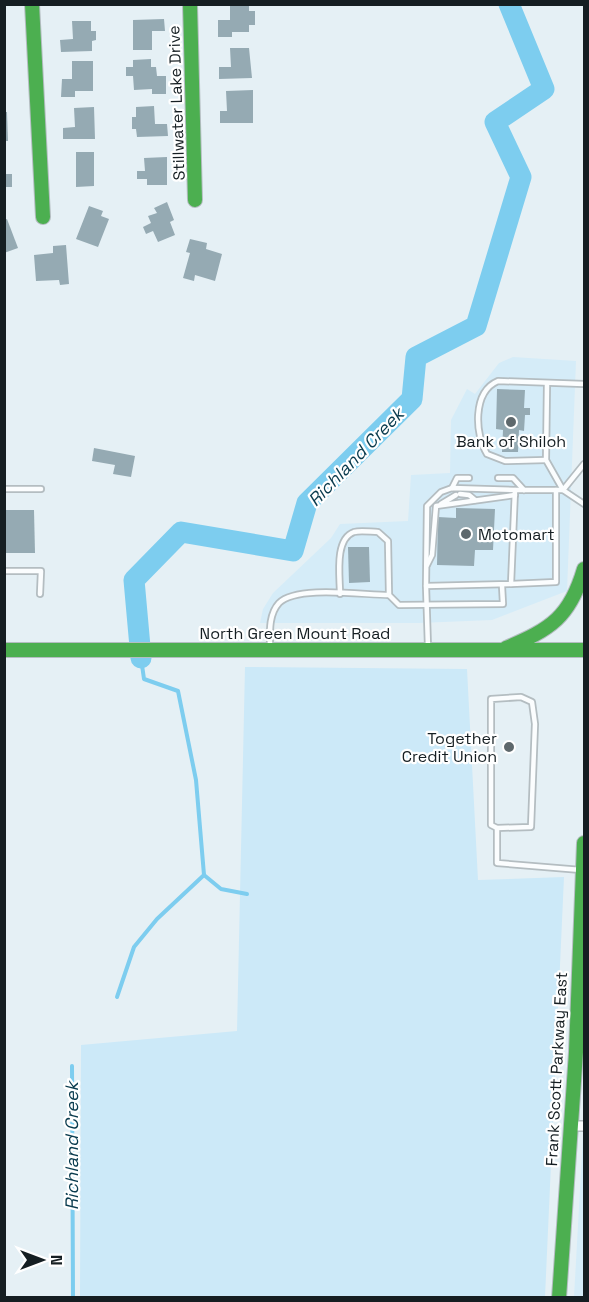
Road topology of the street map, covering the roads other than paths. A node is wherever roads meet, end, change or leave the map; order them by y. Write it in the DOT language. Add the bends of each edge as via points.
graph roads {
  1 [pos="32,4"];
  2 [pos="190,4"];
  3 [pos="195,200"];
  4 [pos="43,217"];
  5 [pos="547,384"];
  6 [pos="585,384"];
  7 [pos="546,460"];
  8 [pos="585,464"];
  9 [pos="469,478"];
  10 [pos="498,478"];
  11 [pos="452,488"];
  12 [pos="4,489"];
  13 [pos="41,489"];
  14 [pos="524,490"];
  15 [pos="556,490"];
  16 [pos="563,490"];
  17 [pos="515,493"];
  18 [pos="476,500"];
  19 [pos="440,504"];
  20 [pos="585,504"];
  21 [pos="512,564"];
  22 [pos="518,564"];
  23 [pos="426,566"];
  24 [pos="585,570"];
  25 [pos="4,571"];
  26 [pos="511,584"];
  27 [pos="502,585"];
  28 [pos="426,586"];
  29 [pos="40,594"];
  30 [pos="340,594"];
  31 [pos="389,596"];
  32 [pos="428,606"];
  33 [pos="4,650"];
  34 [pos="270,650"];
  35 [pos="428,650"];
  36 [pos="585,650"];
  37 [pos="499,651"];
  38 [pos="497,828"];
  39 [pos="585,843"];
  40 [pos="583,868"];
  41 [pos="570,1126"];
  42 [pos="585,1126"];
  43 [pos="559,1298"];
  1 -- 4 [label="street"];
  2 -- 3 [label="street, Stillwater Lake Drive"];
  5 -- 6 [label="lane"];
  5 -- 7 [label="lane"];
  5 -- 7 [label="lane" via="492,384 482,399 478,423 483,447 494,458"];
  7 -- 16 [label="lane"];
  8 -- 16 [label="lane"];
  9 -- 11 [label="lane" via="457,478"];
  10 -- 14 [label="lane" via="513,478"];
  11 -- 17 [label="lane"];
  11 -- 23 [label="lane" via="441,492 427,506"];
  12 -- 13 [label="lane"];
  14 -- 15 [label="lane"];
  14 -- 17 [label="lane"];
  15 -- 16 [label="lane"];
  15 -- 26 [label="lane" via="556,582"];
  16 -- 20 [label="lane"];
  17 -- 18 [label="lane"];
  17 -- 21 [label="lane"];
  18 -- 19 [label="lane" via="460,505"];
  18 -- 19 [label="lane" via="458,494"];
  19 -- 23 [label="lane" via="436,506 432,555"];
  21 -- 22 [label="lane"];
  21 -- 26 [label="lane"];
  23 -- 28 [label="lane"];
  24 -- 37 [label="street" via="566,614 544,633"];
  25 -- 29 [label="lane" via="41,570"];
  26 -- 27 [label="lane"];
  27 -- 28 [label="lane"];
  27 -- 32 [label="lane" via="503,604"];
  28 -- 32 [label="lane"];
  30 -- 31 [label="lane"];
  30 -- 31 [label="lane" via="343,541 357,531 378,532 388,541"];
  30 -- 34 [label="lane" via="299,593 285,599 270,624"];
  31 -- 32 [label="lane" via="399,605"];
  32 -- 35 [label="lane"];
  33 -- 34 [label="street, North Green Mount Road"];
  34 -- 35 [label="street, North Green Mount Road"];
  35 -- 37 [label="street, North Green Mount Road"];
  36 -- 37 [label="street, North Green Mount Road"];
  38 -- 38 [label="lane" via="491,825 491,699 521,697 532,702 535,724 531,826"];
  38 -- 40 [label="lane" via="497,863"];
  39 -- 40 [label="street, Frank Scott Parkway East"];
  40 -- 41 [label="street, Frank Scott Parkway East"];
  41 -- 42 [label="street"];
  41 -- 43 [label="street, Frank Scott Parkway East"];
}
